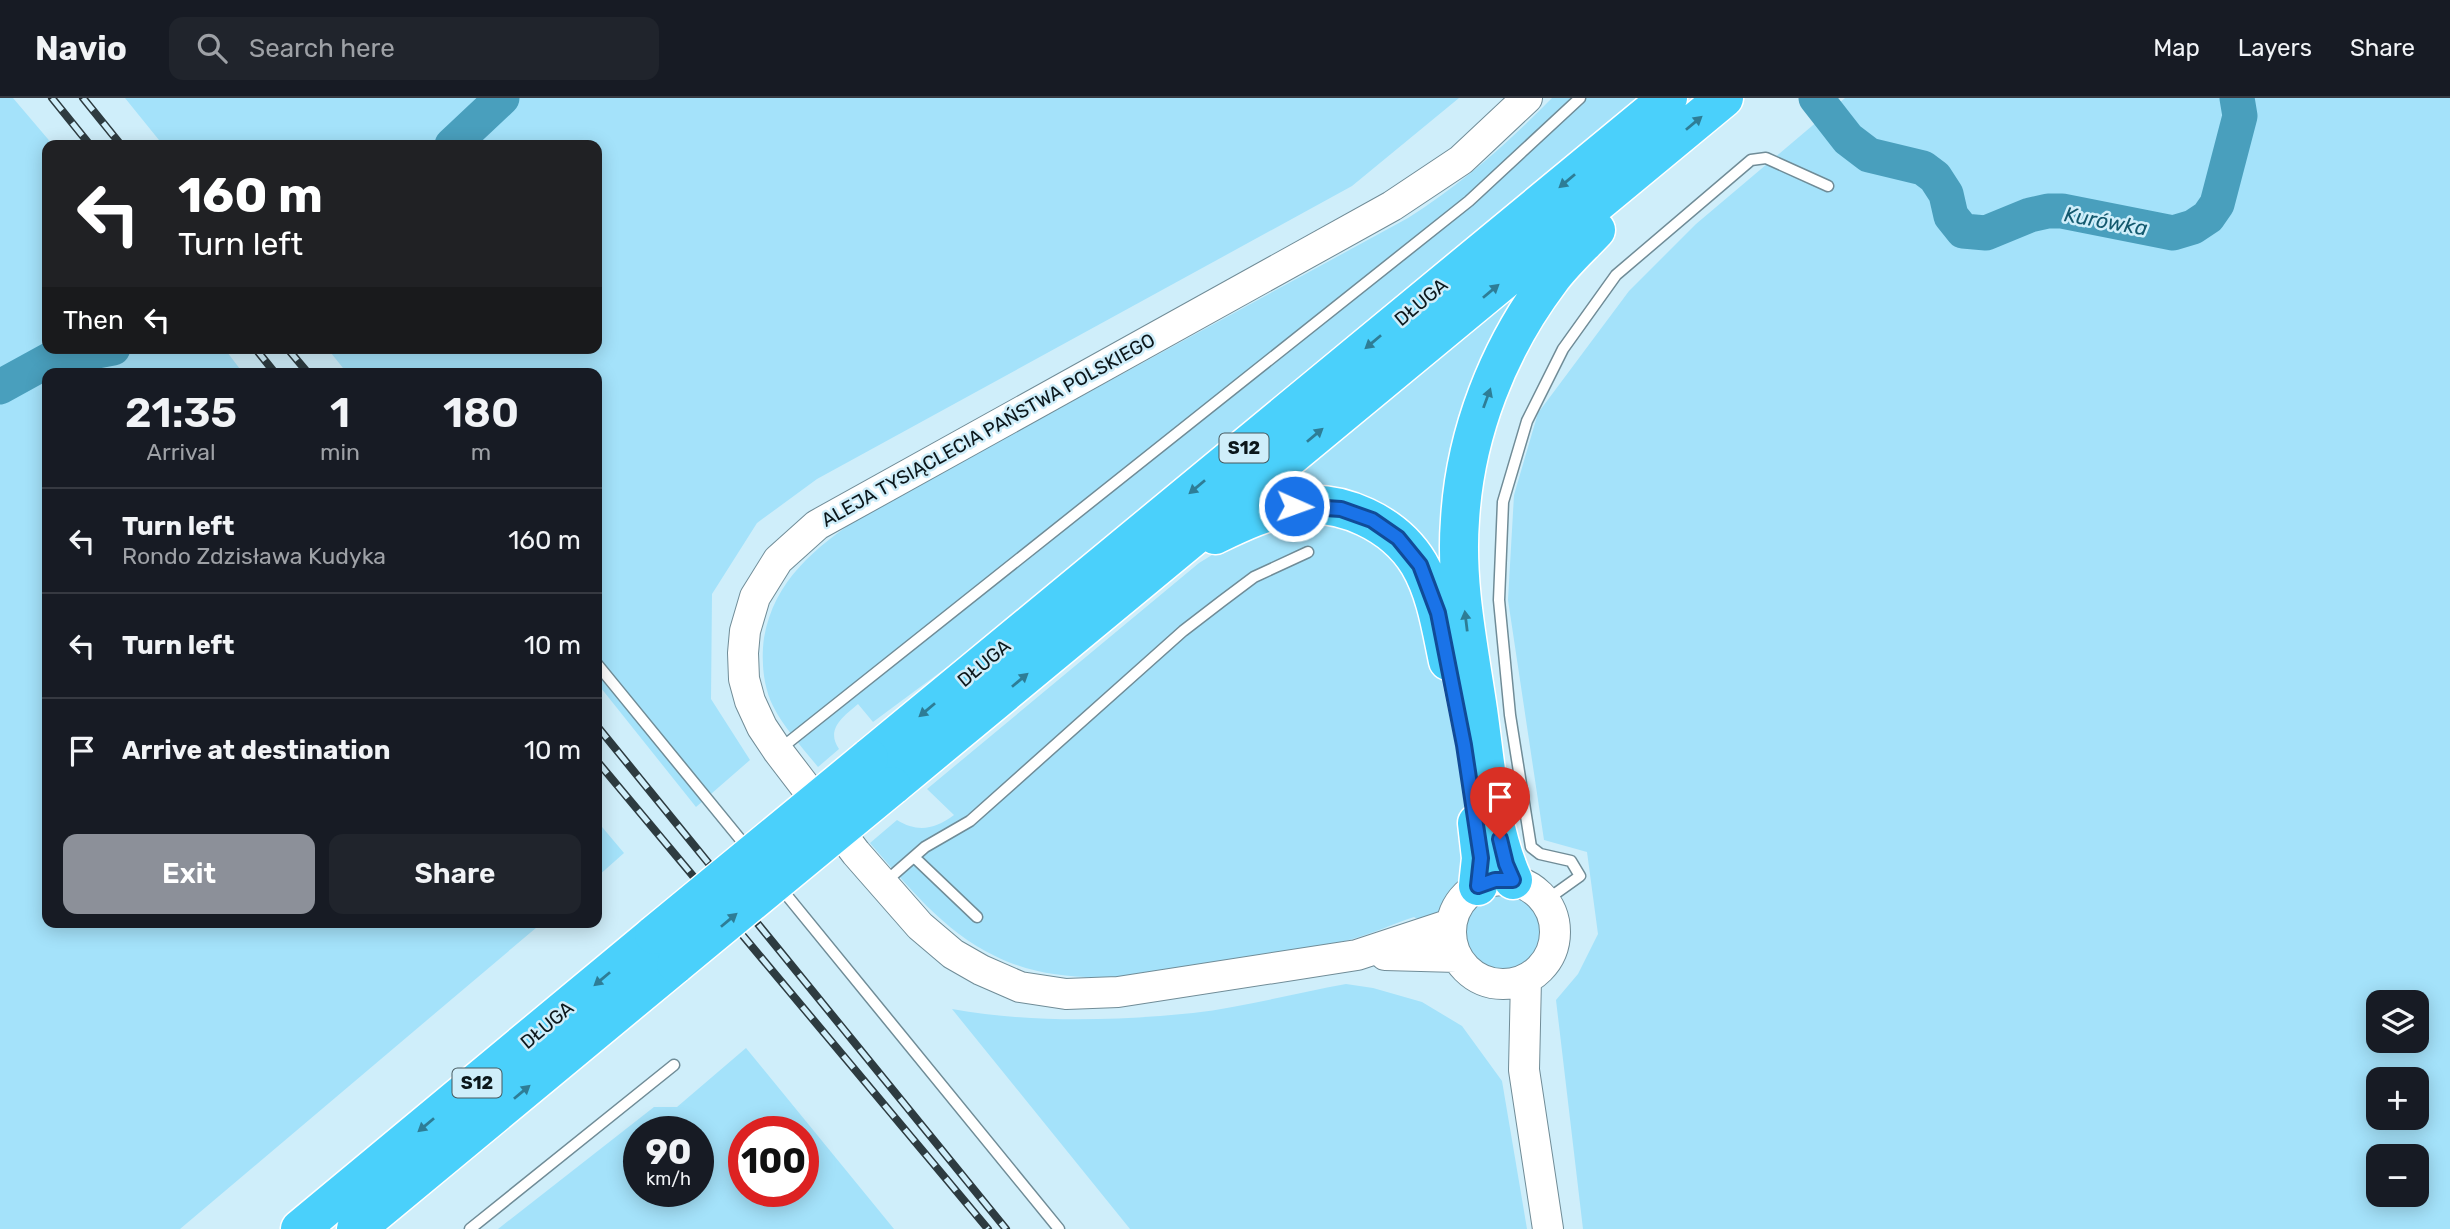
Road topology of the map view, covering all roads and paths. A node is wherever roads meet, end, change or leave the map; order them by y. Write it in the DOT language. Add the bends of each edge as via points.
graph roads {
  1 [pos="1527,98"];
  2 [pos="1580,98"];
  3 [pos="1668,98"];
  4 [pos="1724,98"];
  5 [pos="1664,147"];
  6 [pos="1828,186"];
  7 [pos="1308,552"];
  8 [pos="1169,557"];
  9 [pos="602,670"];
  10 [pos="778,751"];
  11 [pos="880,772"];
  12 [pos="914,857"];
  13 [pos="763,867"];
  14 [pos="771,877"];
  15 [pos="883,883"];
  16 [pos="1496,883"];
  17 [pos="1545,901"];
  18 [pos="976,917"];
  19 [pos="1451,923"];
  20 [pos="665,949"];
  21 [pos="1356,955"];
  22 [pos="1457,957"];
  23 [pos="1526,979"];
  24 [pos="1495,984"];
  25 [pos="674,1065"];
  26 [pos="1524,1070"];
  27 [pos="300,1229"];
  28 [pos="356,1229"];
  29 [pos="470,1229"];
  30 [pos="1059,1229"];
  31 [pos="1548,1229"];
  1 -- 10 [label="street, ALEJA TYSIĄCLECIA PAŃSTWA POLSKIEGO" via="1461,160 1392,205 864,497 801,537 762,582 745,631 747,691"];
  2 -- 10 [label="lane" via="1469,201"];
  3 -- 11 [label="highway, DŁUGA / S12, one-way"];
  5 -- 4 [label="highway, S12, one-way"];
  8 -- 5 [label="highway, S12, one-way"];
  16 -- 5 [label="highway, one-way" via="1502,851 1465,615 1460,520 1469,454 1506,349 1529,310"];
  6 -- 17 [label="lane" via="1766,158 1751,160 1616,275 1563,349 1527,421 1503,502 1499,600 1510,715 1531,847 1540,854 1571,861 1580,876"];
  7 -- 12 [label="lane" via="1254,577 1183,631 970,821"];
  11 -- 8 [label="highway, DŁUGA / S12, one-way"];
  8 -- 16 [label="highway" via="1260,516 1305,505 1341,509 1372,520 1409,549 1438,613 1481,858"];
  9 -- 13 [label="lane"];
  10 -- 15 [label="street, ALEJA TYSIĄCLECIA PAŃSTWA POLSKIEGO"];
  11 -- 20 [label="highway, DŁUGA / S12, bridge"];
  12 -- 15 [label="lane"];
  12 -- 18 [label="lane"];
  14 -- 30 [label="lane"];
  15 -- 21 [label="street, ALEJA TYSIĄCLECIA PAŃSTWA POLSKIEGO" via="920,926 953,954 996,978 1034,990 1089,994 1146,989"];
  16 -- 17 [label="street" via="1525,884"];
  16 -- 19 [label="street" via="1460,901"];
  17 -- 23 [label="street" via="1555,925 1552,951"];
  19 -- 21 [label="street, ALEJA TYSIĄCLECIA PAŃSTWA POLSKIEGO"];
  19 -- 22 [label="street"];
  20 -- 27 [label="highway, DŁUGA / S12, one-way"];
  28 -- 20 [label="highway, DŁUGA / S12, one-way"];
  21 -- 22 [label="street, ALEJA TYSIĄCLECIA PAŃSTWA POLSKIEGO"];
  22 -- 24 [label="street" via="1467,970"];
  23 -- 24 [label="street"];
  23 -- 26 [label="street"];
  24 -- 26 [label="street"];
  25 -- 29 [label="lane"];
  26 -- 31 [label="street"];
}
